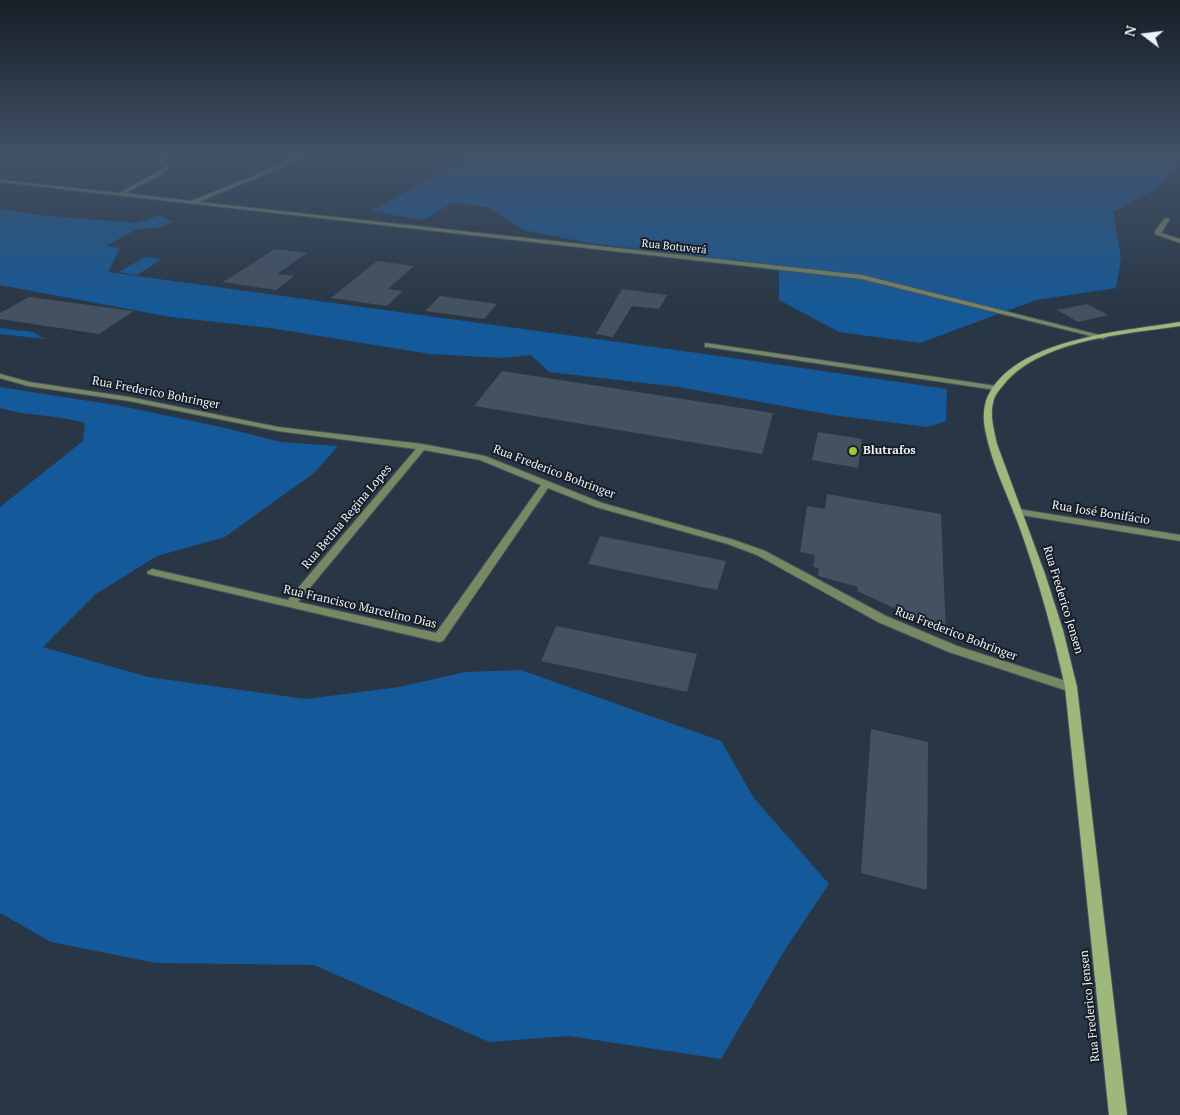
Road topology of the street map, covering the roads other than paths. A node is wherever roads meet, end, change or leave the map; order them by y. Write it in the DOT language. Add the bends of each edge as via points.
graph roads {
  1 [pos="241,209"];
  2 [pos="1168,219"];
  3 [pos="1180,241"];
  4 [pos="1180,324"];
  5 [pos="1103,337"];
  6 [pos="708,346"];
  7 [pos="0,376"];
  8 [pos="996,388"];
  9 [pos="422,447"];
  10 [pos="546,485"];
  11 [pos="1018,512"];
  12 [pos="1180,538"];
  13 [pos="152,572"];
  14 [pos="290,604"];
  15 [pos="1071,687"];
  16 [pos="1118,1115"];
  1 -- 5 [label="street, Rua Botuverá" via="862,278"];
  2 -- 3 [label="street" via="1158,234"];
  4 -- 5 [label="main road"];
  5 -- 8 [label="main road" via="1044,353 1018,368"];
  6 -- 8 [label="street"];
  7 -- 9 [label="street, Rua Frederico Bohringer" via="28,384 129,399 278,429"];
  8 -- 11 [label="main road, Rua Frederico Jensen" via="988,415 992,440"];
  9 -- 10 [label="street, Rua Frederico Bohringer" via="482,458"];
  9 -- 14 [label="street, Rua Betina Regina Lopes"];
  10 -- 14 [label="street, Rua Francisco Marcelino Dias" via="439,638"];
  10 -- 15 [label="street, Rua Frederico Bohringer" via="599,505 761,553 882,619 953,649"];
  11 -- 12 [label="street, Rua José Bonifácio"];
  11 -- 15 [label="main road, Rua Frederico Jensen" via="1060,637"];
  13 -- 14 [label="street, Rua Francisco Marcelino Dias"];
  15 -- 16 [label="main road, Rua Frederico Jensen"];
}
